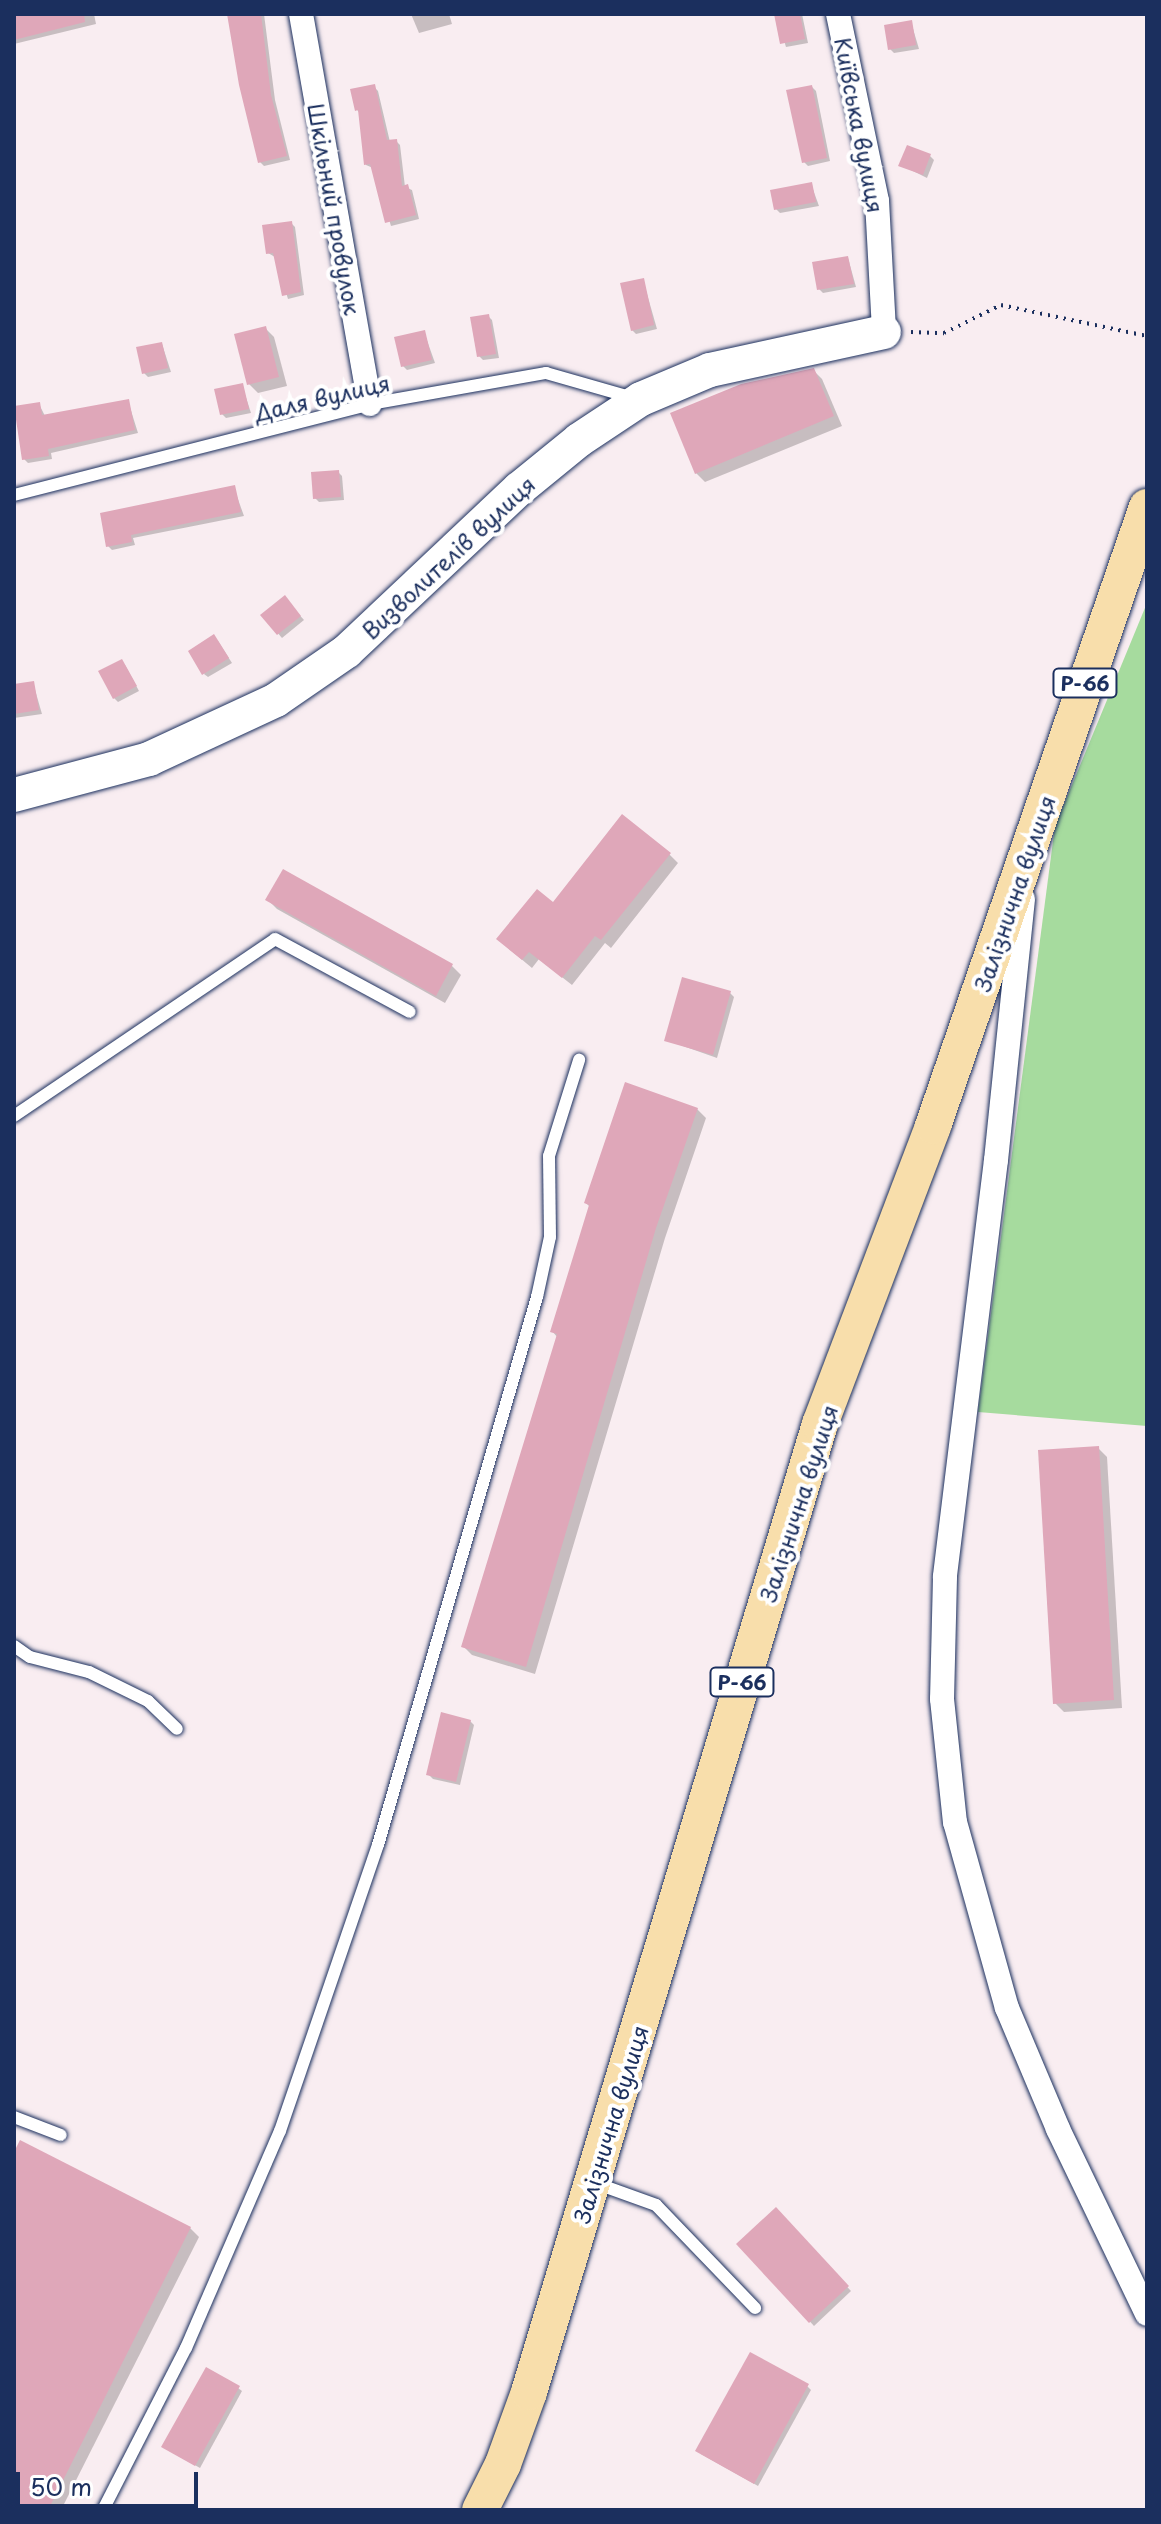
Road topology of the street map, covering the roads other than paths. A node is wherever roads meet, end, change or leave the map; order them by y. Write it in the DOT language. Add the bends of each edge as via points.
graph roads {
  1 [pos="301,14"];
  2 [pos="838,14"];
  3 [pos="884,332"];
  4 [pos="641,399"];
  5 [pos="370,404"];
  6 [pos="14,495"];
  7 [pos="1147,507"];
  8 [pos="14,795"];
  9 [pos="1026,861"];
  10 [pos="410,1012"];
  11 [pos="579,1060"];
  12 [pos="14,1116"];
  13 [pos="14,1646"];
  14 [pos="177,1729"];
  15 [pos="14,2117"];
  16 [pos="61,2135"];
  17 [pos="592,2182"];
  18 [pos="755,2308"];
  19 [pos="1147,2314"];
  20 [pos="103,2510"];
  21 [pos="480,2510"];
  1 -- 5 [label="street, Шкільний провулок"];
  2 -- 3 [label="street, Київська вулиця" via="877,201"];
  3 -- 4 [label="street, Визволителів вулиця" via="710,370"];
  4 -- 5 [label="lane, Даля вулиця" via="546,373"];
  4 -- 8 [label="street, Визволителів вулиця" via="519,489 347,651 276,700 149,759"];
  5 -- 6 [label="lane, Даля вулиця"];
  7 -- 9 [label="main road, Залізнична вулиця / Р-66"];
  9 -- 17 [label="main road, Залізнична вулиця / Р-66" via="928,1141 820,1424"];
  9 -- 19 [label="street" via="945,1577 942,1699 955,1822 1007,2008"];
  10 -- 12 [label="lane" via="275,939"];
  11 -- 20 [label="lane" via="549,1156 550,1237 537,1297 378,1845 280,2131 186,2348"];
  13 -- 14 [label="lane" via="30,1657 89,1672 148,1701"];
  15 -- 16 [label="lane"];
  17 -- 18 [label="lane" via="656,2205"];
  17 -- 21 [label="main road, Залізнична вулиця / Р-66" via="529,2392"];
}
